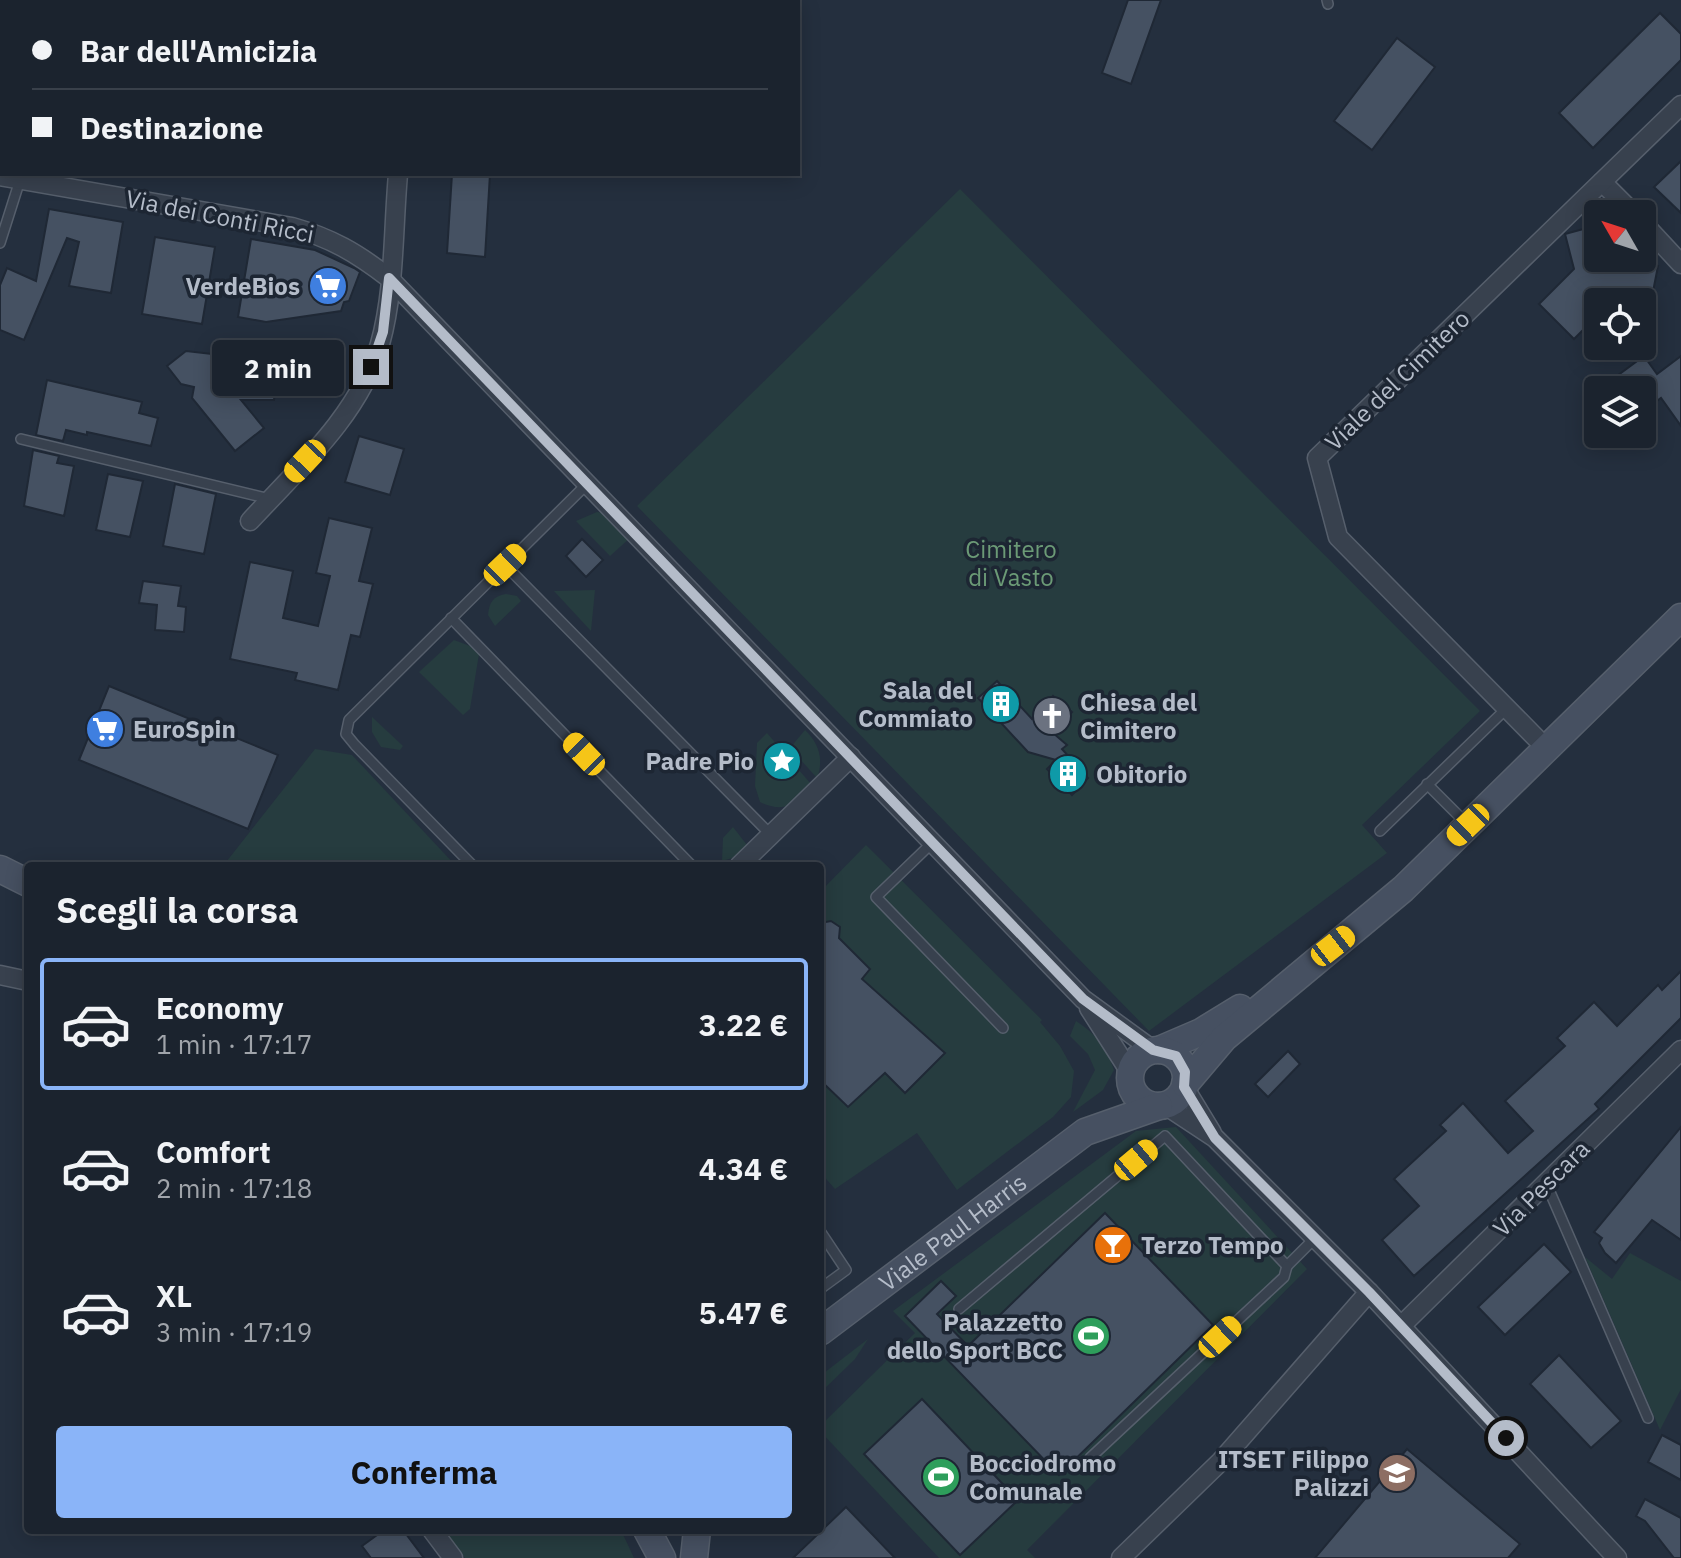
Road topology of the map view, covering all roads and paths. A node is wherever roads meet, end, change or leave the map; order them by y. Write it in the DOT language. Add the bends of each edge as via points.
graph roads {
  1 [pos="1681,105"];
  2 [pos="0,176"];
  3 [pos="398,176"];
  4 [pos="20,180"];
  5 [pos="1602,182"];
  6 [pos="1620,200"];
  7 [pos="1656,237"];
  8 [pos="0,243"];
  9 [pos="1681,264"];
  10 [pos="389,278"];
  11 [pos="21,439"];
  12 [pos="587,484"];
  13 [pos="270,499"];
  14 [pos="250,521"];
  15 [pos="505,565"];
  16 [pos="1681,617"];
  17 [pos="451,618"];
  18 [pos="1507,708"];
  19 [pos="1546,748"];
  20 [pos="851,757"];
  21 [pos="1427,784"];
  22 [pos="1468,825"];
  23 [pos="1380,831"];
  24 [pos="771,835"];
  25 [pos="933,842"];
  26 [pos="469,862"];
  27 [pos="688,862"];
  28 [pos="743,862"];
  29 [pos="0,869"];
  30 [pos="24,881"];
  31 [pos="1304,969"];
  32 [pos="0,975"];
  33 [pos="24,980"];
  34 [pos="1083,999"];
  35 [pos="1003,1028"];
  36 [pos="1156,1050"];
  37 [pos="1681,1050"];
  38 [pos="1130,1073"];
  39 [pos="1185,1085"];
  40 [pos="1162,1106"];
  41 [pos="1085,1132"];
  42 [pos="1215,1138"];
  43 [pos="1546,1183"];
  44 [pos="824,1237"];
  45 [pos="1315,1238"];
  46 [pos="1287,1266"];
  47 [pos="824,1286"];
  48 [pos="1369,1292"];
  49 [pos="959,1309"];
  50 [pos="1401,1326"];
  51 [pos="824,1329"];
  52 [pos="1648,1418"];
  53 [pos="1090,1458"];
  54 [pos="435,1534"];
  55 [pos="649,1534"];
  56 [pos="697,1534"];
  57 [pos="453,1558"];
  58 [pos="662,1558"];
  59 [pos="694,1558"];
  60 [pos="1121,1558"];
  61 [pos="1617,1558"];
  1 -- 5 [label="street, Viale del Cimitero"];
  2 -- 4 [label="street, Via dei Conti Ricci"];
  3 -- 10 [label="street"];
  4 -- 8 [label="lane"];
  4 -- 10 [label="street, Via dei Conti Ricci" via="292,227 332,239"];
  5 -- 6 [label="street"];
  5 -- 18 [label="street, Viale del Cimitero" via="1317,458 1338,537"];
  7 -- 9 [label="street"];
  10 -- 12 [label="street, Via dei Conti Ricci"];
  10 -- 13 [label="street" via="383,332 371,367 335,425"];
  11 -- 13 [label="lane"];
  12 -- 15 [label="lane"];
  12 -- 20 [label="street, Via dei Conti Ricci"];
  13 -- 14 [label="street"];
  15 -- 17 [label="lane"];
  15 -- 24 [label="lane"];
  16 -- 19 [label="main road"];
  17 -- 26 [label="lane" via="349,720 346,734"];
  17 -- 27 [label="lane"];
  18 -- 19 [label="street, Viale del Cimitero"];
  18 -- 21 [label="lane"];
  19 -- 22 [label="main road"];
  20 -- 24 [label="street"];
  20 -- 25 [label="street, Via dei Conti Ricci"];
  21 -- 22 [label="lane"];
  21 -- 23 [label="lane"];
  22 -- 31 [label="main road" via="1376,912"];
  24 -- 28 [label="street"];
  25 -- 34 [label="street, Via dei Conti Ricci"];
  25 -- 35 [label="lane" via="876,897"];
  29 -- 30 [label="main road"];
  31 -- 36 [label="main road" via="1201,1032"];
  31 -- 39 [label="main road" via="1224,1038"];
  32 -- 33 [label="street"];
  34 -- 36 [label="street, Via dei Conti Ricci"];
  34 -- 38 [label="street, Via dei Conti Ricci"];
  36 -- 38 [label="main road" via="1138,1058"];
  36 -- 39 [label="main road" via="1180,1061"];
  37 -- 43 [label="street, Via Pescara"];
  38 -- 40 [label="main road" via="1137,1096"];
  38 -- 41 [label="main road, Viale Paul Harris"];
  39 -- 40 [label="main road" via="1177,1098"];
  39 -- 42 [label="street"];
  40 -- 41 [label="main road, Viale Paul Harris"];
  40 -- 42 [label="street"];
  41 -- 51 [label="main road, Viale Paul Harris"];
  42 -- 45 [label="street"];
  43 -- 50 [label="street, Via Pescara"];
  43 -- 52 [label="lane"];
  44 -- 47 [label="lane" via="846,1270"];
  45 -- 46 [label="lane"];
  45 -- 48 [label="street"];
  46 -- 49 [label="lane" via="1165,1136"];
  46 -- 53 [label="lane" via="1284,1277"];
  48 -- 50 [label="street"];
  48 -- 60 [label="street" via="1221,1461"];
  50 -- 61 [label="street"];
  54 -- 57 [label="street"];
  55 -- 58 [label="main road"];
  56 -- 59 [label="main road"];
}
